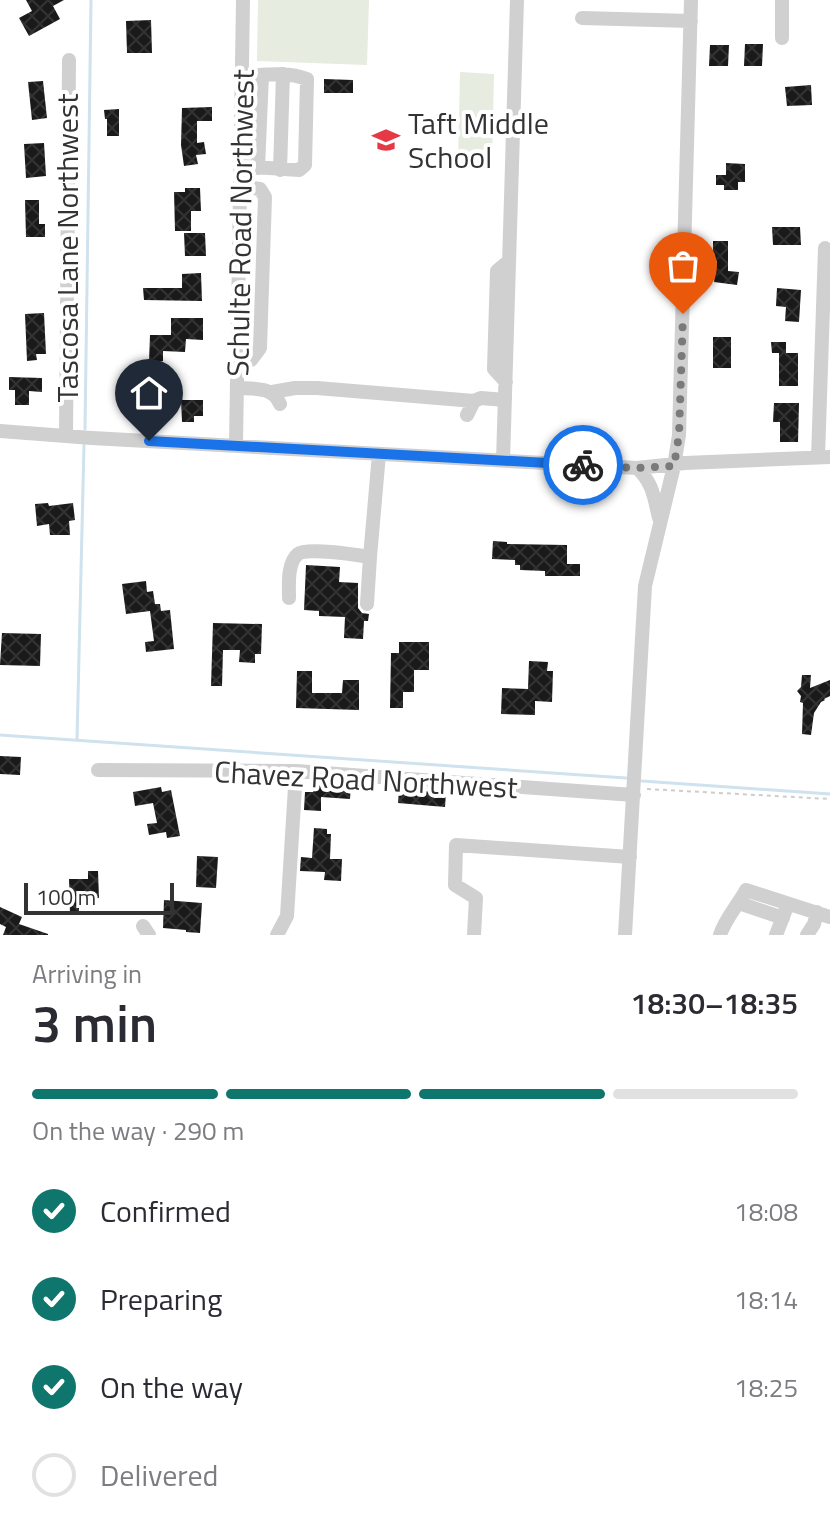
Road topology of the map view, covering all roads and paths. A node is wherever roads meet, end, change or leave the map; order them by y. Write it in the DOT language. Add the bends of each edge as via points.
graph roads {
  1 [pos="243,0"];
  2 [pos="517,0"];
  3 [pos="691,0"];
  4 [pos="782,0"];
  5 [pos="582,18"];
  6 [pos="691,21"];
  7 [pos="782,38"];
  8 [pos="69,60"];
  9 [pos="283,74"];
  10 [pos="262,75"];
  11 [pos="242,76"];
  12 [pos="241,166"];
  13 [pos="258,168"];
  14 [pos="280,170"];
  15 [pos="241,186"];
  16 [pos="825,248"];
  17 [pos="238,364"];
  18 [pos="237,388"];
  19 [pos="505,400"];
  20 [pos="474,401"];
  21 [pos="467,415"];
  22 [pos="0,431"];
  23 [pos="66,436"];
  24 [pos="236,445"];
  25 [pos="379,454"];
  26 [pos="824,457"];
  27 [pos="503,461"];
  28 [pos="674,466"];
  29 [pos="637,468"];
  30 [pos="660,519"];
  31 [pos="370,557"];
  32 [pos="289,598"];
  33 [pos="367,604"];
  34 [pos="98,770"];
  35 [pos="296,771"];
  36 [pos="634,792"];
  37 [pos="830,799"];
  38 [pos="630,857"];
  39 [pos="742,896"];
  40 [pos="789,903"];
  41 [pos="824,914"];
  42 [pos="783,918"];
  43 [pos="277,935"];
  44 [pos="474,935"];
  45 [pos="625,935"];
  46 [pos="720,935"];
  47 [pos="776,935"];
  48 [pos="807,935"];
  1 -- 11 [label="street, Schulte Road Northwest"];
  2 -- 19 [label="street"];
  3 -- 6 [label="street"];
  4 -- 7 [label="street"];
  5 -- 6 [label="street"];
  6 -- 28 [label="street"];
  8 -- 23 [label="street, Tascosa Lane Northwest"];
  9 -- 10 [label="street"];
  9 -- 14 [label="street"];
  9 -- 14 [label="street" via="307,79 305,165"];
  10 -- 11 [label="street"];
  10 -- 13 [label="street"];
  11 -- 12 [label="street, Schulte Road Northwest"];
  12 -- 13 [label="street"];
  12 -- 15 [label="street, Schulte Road Northwest"];
  13 -- 14 [label="street"];
  15 -- 17 [label="street, Schulte Road Northwest"];
  15 -- 17 [label="street" via="260,189 265,197 260,348 251,360"];
  16 -- 26 [label="street"];
  17 -- 18 [label="street, Schulte Road Northwest"];
  18 -- 20 [label="street" via="276,398 295,388 317,388"];
  18 -- 24 [label="street, Schulte Road Northwest"];
  19 -- 20 [label="street"];
  19 -- 27 [label="street"];
  20 -- 21 [label="street"];
  22 -- 23 [label="street"];
  23 -- 24 [label="street"];
  24 -- 25 [label="street"];
  25 -- 27 [label="street"];
  25 -- 31 [label="street"];
  26 -- 28 [label="street"];
  27 -- 29 [label="street"];
  28 -- 29 [label="street"];
  28 -- 30 [label="street"];
  29 -- 30 [label="street" via="652,487"];
  30 -- 36 [label="street" via="645,586"];
  31 -- 32 [label="street" via="302,551 290,572"];
  31 -- 33 [label="street"];
  34 -- 35 [label="street, Chavez Road Northwest"];
  35 -- 36 [label="street, Chavez Road Northwest"];
  35 -- 43 [label="street" via="287,916"];
  36 -- 37 [label="path"];
  36 -- 38 [label="street"];
  38 -- 44 [label="street" via="456,845 455,885 476,898"];
  38 -- 45 [label="street"];
  39 -- 40 [label="street"];
  39 -- 42 [label="street"];
  39 -- 46 [label="street"];
  40 -- 41 [label="street"];
  40 -- 42 [label="street"];
  41 -- 48 [label="street"];
  42 -- 47 [label="street"];
}
